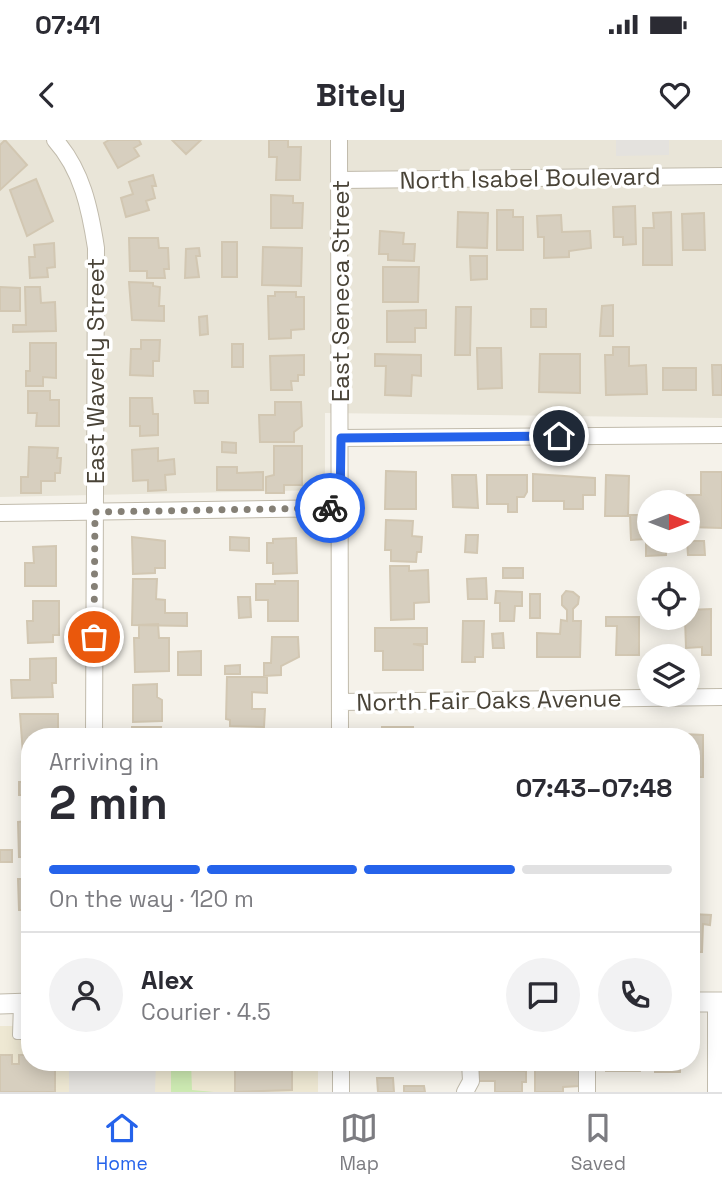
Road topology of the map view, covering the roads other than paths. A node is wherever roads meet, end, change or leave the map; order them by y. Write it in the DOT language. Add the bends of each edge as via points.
graph roads {
  1 [pos="55,140"];
  2 [pos="339,140"];
  3 [pos="722,176"];
  4 [pos="339,180"];
  5 [pos="722,435"];
  6 [pos="341,438"];
  7 [pos="340,508"];
  8 [pos="95,512"];
  9 [pos="0,513"];
  10 [pos="722,697"];
  11 [pos="340,702"];
  12 [pos="94,728"];
  13 [pos="340,728"];
  14 [pos="700,1002"];
  15 [pos="719,1002"];
  16 [pos="16,1004"];
  17 [pos="21,1035"];
  18 [pos="341,1071"];
  19 [pos="470,1071"];
  20 [pos="587,1071"];
  21 [pos="341,1092"];
  22 [pos="465,1092"];
  23 [pos="587,1092"];
  24 [pos="716,1092"];
  1 -- 8 [label="street, East Waverly Street" via="83,189 96,248"];
  2 -- 4 [label="street, East Seneca Street"];
  3 -- 4 [label="street, North Isabel Boulevard"];
  4 -- 6 [label="street, East Seneca Street"];
  5 -- 6 [label="street"];
  6 -- 7 [label="street, East Seneca Street"];
  7 -- 8 [label="street"];
  7 -- 11 [label="street, East Seneca Street"];
  8 -- 9 [label="street"];
  8 -- 12 [label="street, East Waverly Street"];
  10 -- 11 [label="street, North Fair Oaks Avenue"];
  11 -- 13 [label="street, East Seneca Street"];
  14 -- 15 [label="street"];
  15 -- 24 [label="street"];
  16 -- 17 [label="lane"];
  18 -- 21 [label="street"];
  19 -- 22 [label="street"];
  20 -- 23 [label="street"];
}
